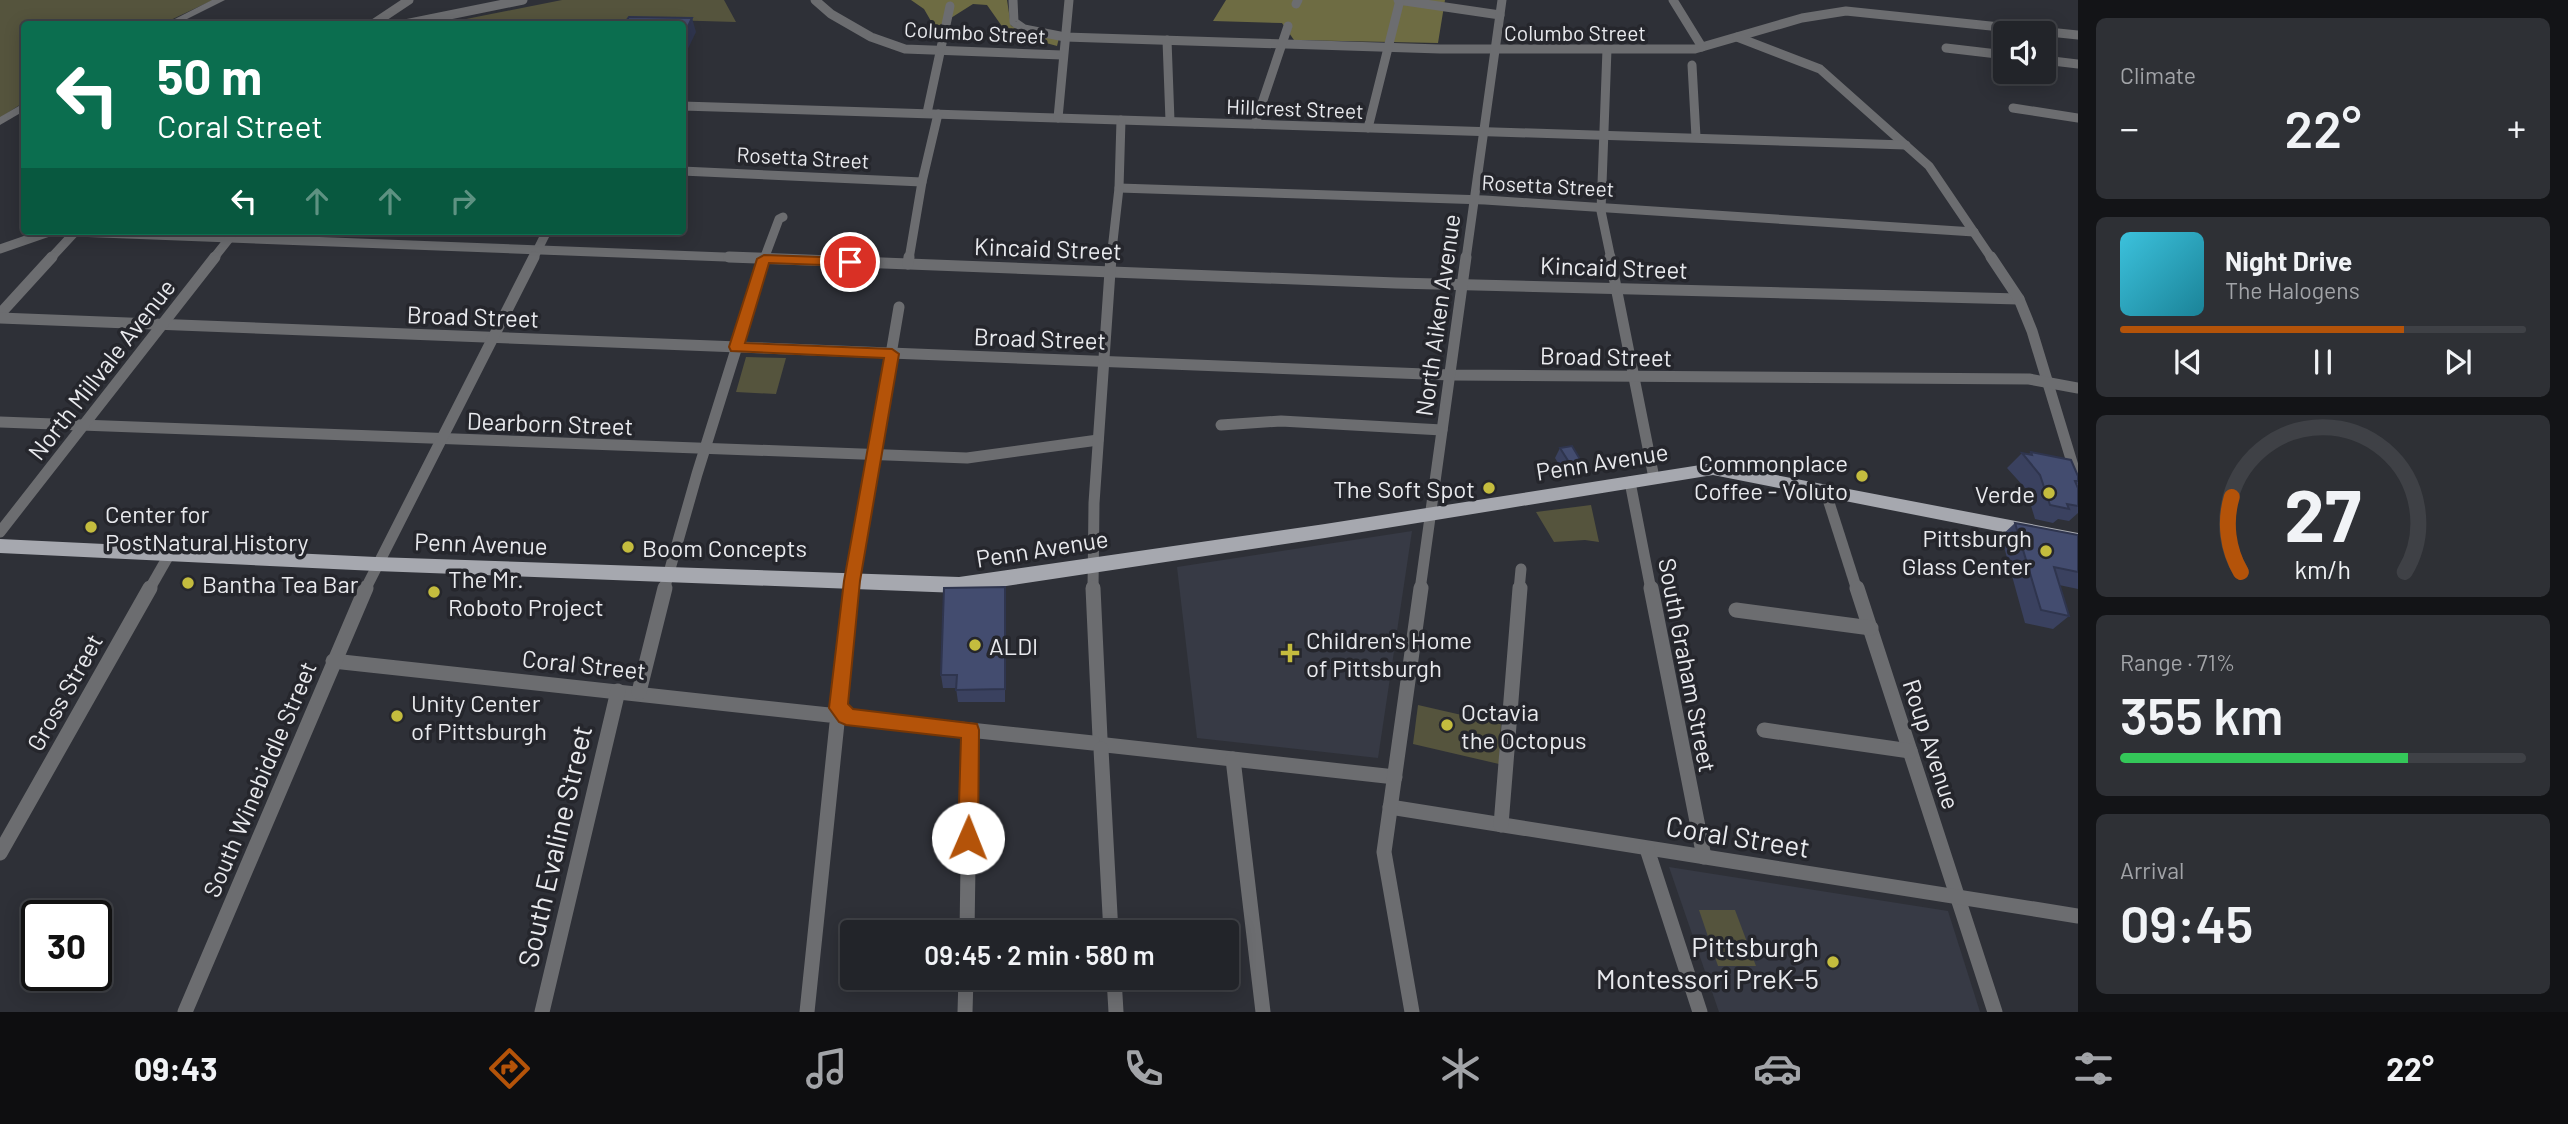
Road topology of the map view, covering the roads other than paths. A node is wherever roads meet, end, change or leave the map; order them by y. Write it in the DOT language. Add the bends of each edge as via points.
graph roads {
  1 [pos="220,0"];
  2 [pos="409,0"];
  3 [pos="523,0"];
  4 [pos="815,0"];
  5 [pos="1013,0"];
  6 [pos="1069,0"];
  7 [pos="1399,0"];
  8 [pos="1502,0"];
  9 [pos="1673,0"];
  10 [pos="950,6"];
  11 [pos="1500,15"];
  12 [pos="176,21"];
  13 [pos="378,21"];
  14 [pos="420,21"];
  15 [pos="1288,26"];
  16 [pos="2078,35"];
  17 [pos="1065,37"];
  18 [pos="1737,37"];
  19 [pos="1167,40"];
  20 [pos="1283,43"];
  21 [pos="1388,46"];
  22 [pos="1702,47"];
  23 [pos="1946,48"];
  24 [pos="1496,49"];
  25 [pos="1607,49"];
  26 [pos="941,51"];
  27 [pos="1993,53"];
  28 [pos="1062,55"];
  29 [pos="2056,61"];
  30 [pos="2078,64"];
  31 [pos="1692,65"];
  32 [pos="686,106"];
  33 [pos="21,108"];
  34 [pos="2013,108"];
  35 [pos="933,113"];
  36 [pos="1058,118"];
  37 [pos="2078,118"];
  38 [pos="1121,120"];
  39 [pos="1170,121"];
  40 [pos="0,122"];
  41 [pos="1255,124"];
  42 [pos="1368,128"];
  43 [pos="1484,132"];
  44 [pos="1604,135"];
  45 [pos="1696,137"];
  46 [pos="1906,145"];
  47 [pos="686,172"];
  48 [pos="922,182"];
  49 [pos="1119,188"];
  50 [pos="1475,200"];
  51 [pos="1602,207"];
  52 [pos="783,217"];
  53 [pos="1974,232"];
  54 [pos="40,235"];
  55 [pos="73,235"];
  56 [pos="232,235"];
  57 [pos="545,235"];
  58 [pos="0,249"];
  59 [pos="537,251"];
  60 [pos="764,259"];
  61 [pos="908,264"];
  62 [pos="1110,271"];
  63 [pos="1462,284"];
  64 [pos="1615,288"];
  65 [pos="2019,299"];
  66 [pos="899,307"];
  67 [pos="0,316"];
  68 [pos="162,325"];
  69 [pos="492,338"];
  70 [pos="736,347"];
  71 [pos="892,354"];
  72 [pos="1104,362"];
  73 [pos="1451,375"];
  74 [pos="1633,377"];
  75 [pos="2048,382"];
  76 [pos="2078,388"];
  77 [pos="0,422"];
  78 [pos="84,425"];
  79 [pos="1221,425"];
  80 [pos="1442,430"];
  81 [pos="438,440"];
  82 [pos="1098,440"];
  83 [pos="704,449"];
  84 [pos="874,454"];
  85 [pos="2077,475"];
  86 [pos="1654,478"];
  87 [pos="1630,482"];
  88 [pos="1825,490"];
  89 [pos="1432,512"];
  90 [pos="0,532"];
  91 [pos="2078,540"];
  92 [pos="0,547"];
  93 [pos="169,555"];
  94 [pos="376,564"];
  95 [pos="1092,565"];
  96 [pos="1521,569"];
  97 [pos="666,575"];
  98 [pos="852,581"];
  99 [pos="1736,610"];
  100 [pos="1871,628"];
  101 [pos="333,661"];
  102 [pos="618,691"];
  103 [pos="639,692"];
  104 [pos="837,716"];
  105 [pos="970,730"];
  106 [pos="1764,730"];
  107 [pos="1100,744"];
  108 [pos="1910,751"];
  109 [pos="1233,760"];
  110 [pos="1395,777"];
  111 [pos="1390,807"];
  112 [pos="1501,825"];
  113 [pos="1647,849"];
  114 [pos="0,853"];
  115 [pos="1704,858"];
  116 [pos="1958,897"];
  117 [pos="2078,916"];
  118 [pos="967,920"];
  119 [pos="1110,920"];
  120 [pos="966,990"];
  121 [pos="1115,990"];
  122 [pos="185,1012"];
  123 [pos="542,1012"];
  124 [pos="807,1012"];
  125 [pos="965,1012"];
  126 [pos="1116,1012"];
  127 [pos="1263,1012"];
  128 [pos="1412,1012"];
  129 [pos="1700,1012"];
  130 [pos="1995,1012"];
  1 -- 12 [label="street"];
  2 -- 13 [label="street"];
  3 -- 14 [label="street"];
  4 -- 26 [label="street, Columbo Street" via="881,42"];
  5 -- 17 [label="street, Columbo Street" via="1013,19 1018,26"];
  6 -- 17 [label="street"];
  7 -- 11 [label="street"];
  7 -- 21 [label="street"];
  8 -- 11 [label="street, North Aiken Avenue"];
  9 -- 22 [label="street"];
  10 -- 26 [label="street"];
  11 -- 24 [label="street, North Aiken Avenue"];
  15 -- 20 [label="street"];
  16 -- 18 [label="street, Columbo Street" via="1846,11"];
  17 -- 19 [label="street, Columbo Street"];
  17 -- 28 [label="street"];
  18 -- 22 [label="street, Columbo Street"];
  18 -- 46 [label="street" via="1820,69"];
  19 -- 20 [label="street, Columbo Street"];
  19 -- 39 [label="street"];
  20 -- 21 [label="street, Columbo Street"];
  20 -- 41 [label="street"];
  21 -- 24 [label="street, Columbo Street"];
  21 -- 42 [label="street"];
  22 -- 25 [label="street, Columbo Street"];
  23 -- 27 [label="street"];
  24 -- 25 [label="street, Columbo Street"];
  24 -- 43 [label="street, North Aiken Avenue"];
  25 -- 44 [label="street"];
  26 -- 28 [label="street, Columbo Street"];
  26 -- 35 [label="street"];
  28 -- 36 [label="street"];
  29 -- 30 [label="street"];
  31 -- 45 [label="street"];
  32 -- 35 [label="street, Hillcrest Street"];
  33 -- 40 [label="street"];
  34 -- 37 [label="street"];
  35 -- 36 [label="street, Hillcrest Street"];
  35 -- 48 [label="street"];
  36 -- 38 [label="street, Hillcrest Street"];
  38 -- 39 [label="street, Hillcrest Street"];
  38 -- 49 [label="street"];
  39 -- 41 [label="street, Hillcrest Street"];
  41 -- 42 [label="street, Hillcrest Street"];
  42 -- 43 [label="street, Hillcrest Street"];
  43 -- 44 [label="street, Hillcrest Street"];
  43 -- 50 [label="street, North Aiken Avenue"];
  44 -- 45 [label="street, Hillcrest Street"];
  44 -- 51 [label="street"];
  45 -- 46 [label="street, Hillcrest Street"];
  46 -- 53 [label="street" via="1929,166"];
  47 -- 48 [label="street, Rosetta Street"];
  48 -- 61 [label="street"];
  49 -- 50 [label="street, Rosetta Street"];
  49 -- 62 [label="street"];
  50 -- 51 [label="street, Rosetta Street"];
  50 -- 63 [label="street, North Aiken Avenue"];
  51 -- 53 [label="street, Rosetta Street"];
  51 -- 64 [label="street"];
  52 -- 60 [label="street"];
  53 -- 65 [label="street"];
  54 -- 58 [label="street"];
  55 -- 67 [label="street"];
  56 -- 59 [label="street, Kincaid Street"];
  56 -- 68 [label="street, North Millvale Avenue"];
  57 -- 59 [label="street, South Winebiddle Street"];
  59 -- 60 [label="street, Kincaid Street"];
  59 -- 69 [label="street, South Winebiddle Street"];
  60 -- 61 [label="street, Kincaid Street"];
  60 -- 70 [label="street"];
  61 -- 62 [label="street, Kincaid Street"];
  62 -- 63 [label="street, Kincaid Street"];
  62 -- 72 [label="street"];
  63 -- 64 [label="street, Kincaid Street"];
  63 -- 73 [label="street, North Aiken Avenue"];
  64 -- 65 [label="street, Kincaid Street"];
  64 -- 74 [label="street"];
  65 -- 75 [label="street"];
  66 -- 71 [label="street"];
  67 -- 68 [label="street, Broad Street"];
  68 -- 69 [label="street, Broad Street"];
  68 -- 78 [label="street, North Millvale Avenue"];
  69 -- 70 [label="street, Broad Street"];
  69 -- 81 [label="street, South Winebiddle Street"];
  70 -- 71 [label="street, Broad Street"];
  70 -- 83 [label="street"];
  71 -- 72 [label="street, Broad Street"];
  71 -- 84 [label="street"];
  72 -- 73 [label="street, Broad Street"];
  72 -- 82 [label="street"];
  73 -- 74 [label="street, Broad Street"];
  73 -- 80 [label="street, North Aiken Avenue"];
  74 -- 75 [label="street, Broad Street"];
  74 -- 86 [label="street"];
  75 -- 76 [label="street, Broad Street"];
  75 -- 85 [label="street"];
  77 -- 78 [label="street, Dearborn Street"];
  78 -- 81 [label="street, Dearborn Street"];
  78 -- 90 [label="street, North Millvale Avenue"];
  79 -- 80 [label="street" via="1281,421"];
  80 -- 89 [label="street, North Aiken Avenue"];
  81 -- 83 [label="street, Dearborn Street"];
  81 -- 94 [label="street, South Winebiddle Street"];
  82 -- 84 [label="street, Dearborn Street" via="967,458"];
  82 -- 95 [label="street"];
  83 -- 84 [label="street, Dearborn Street"];
  83 -- 97 [label="street"];
  84 -- 98 [label="street"];
  86 -- 87 [label="main road, Penn Avenue"];
  86 -- 88 [label="main road, Penn Avenue" via="1713,469"];
  87 -- 89 [label="main road, Penn Avenue"];
  87 -- 115 [label="street, South Graham Street"];
  88 -- 91 [label="main road, Penn Avenue"];
  88 -- 100 [label="street, Roup Avenue"];
  89 -- 95 [label="main road, Penn Avenue"];
  89 -- 110 [label="street, North Aiken Avenue"];
  92 -- 93 [label="main road, Penn Avenue"];
  93 -- 94 [label="main road, Penn Avenue"];
  93 -- 114 [label="street, Gross Street"];
  94 -- 97 [label="main road, Penn Avenue"];
  94 -- 101 [label="street, South Winebiddle Street"];
  95 -- 98 [label="main road, Penn Avenue" via="959,585"];
  95 -- 107 [label="street"];
  96 -- 112 [label="street"];
  97 -- 98 [label="main road, Penn Avenue"];
  97 -- 103 [label="street"];
  98 -- 104 [label="street"];
  99 -- 100 [label="street"];
  100 -- 108 [label="street, Roup Avenue"];
  101 -- 102 [label="street, Coral Street"];
  101 -- 122 [label="street, South Winebiddle Street"];
  102 -- 103 [label="street, Coral Street"];
  102 -- 123 [label="street, South Evaline Street"];
  103 -- 104 [label="street, Coral Street"];
  104 -- 105 [label="street, Coral Street"];
  104 -- 124 [label="street"];
  105 -- 107 [label="street, Coral Street"];
  105 -- 118 [label="street"];
  106 -- 108 [label="street"];
  107 -- 109 [label="street, Coral Street"];
  107 -- 119 [label="street"];
  108 -- 116 [label="street, Roup Avenue"];
  109 -- 110 [label="street, Coral Street"];
  109 -- 127 [label="street"];
  110 -- 111 [label="street, North Aiken Avenue"];
  111 -- 112 [label="street, Coral Street"];
  111 -- 128 [label="street, North Aiken Avenue" via="1384,852"];
  112 -- 113 [label="street, Coral Street"];
  113 -- 115 [label="street, Coral Street"];
  113 -- 129 [label="street"];
  115 -- 116 [label="street, Coral Street"];
  116 -- 117 [label="street, Coral Street"];
  116 -- 130 [label="street, Roup Avenue"];
  120 -- 125 [label="street"];
  121 -- 126 [label="street"];
}
